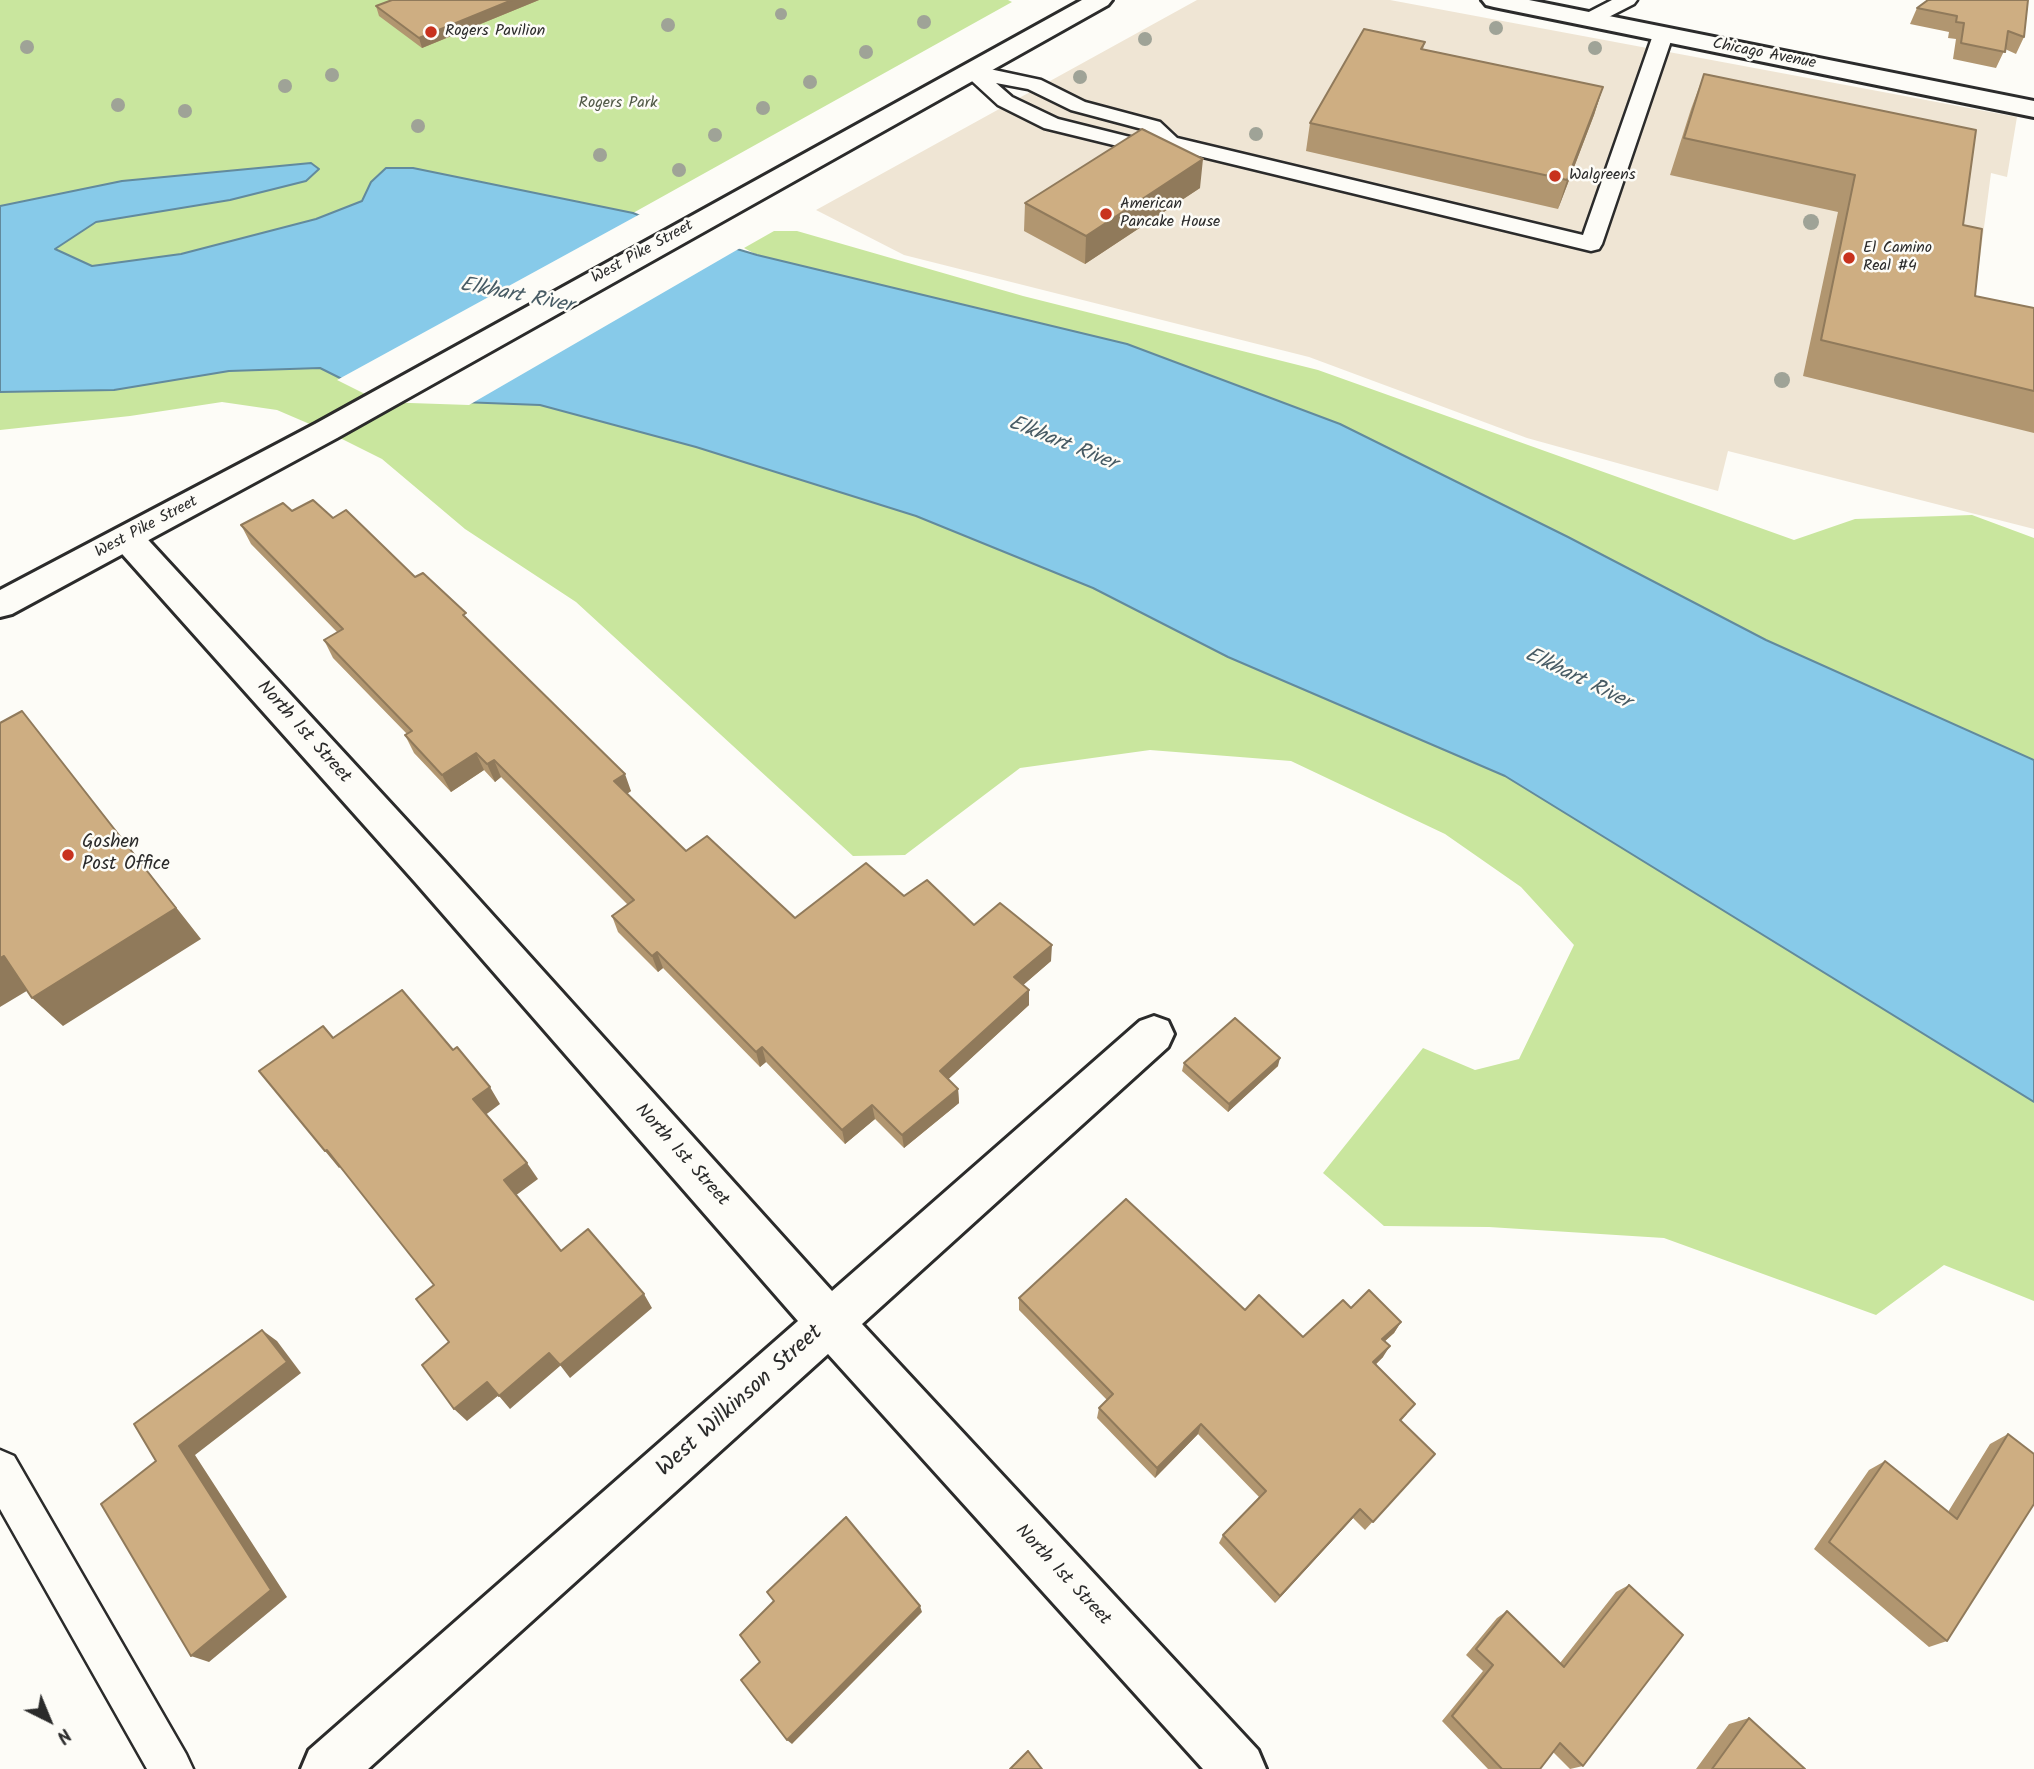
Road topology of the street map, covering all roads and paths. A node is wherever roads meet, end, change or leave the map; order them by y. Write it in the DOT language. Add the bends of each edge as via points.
graph roads {
  1 [pos="1100,0"];
  2 [pos="1494,0"];
  3 [pos="1627,0"];
  4 [pos="1590,19"];
  5 [pos="1663,34"];
  6 [pos="971,71"];
  7 [pos="2034,109"];
  8 [pos="127,538"];
  9 [pos="0,605"];
  10 [pos="1154,1034"];
  11 [pos="830,1324"];
  12 [pos="0,1470"];
  13 [pos="171,1769"];
  14 [pos="328,1769"];
  15 [pos="1240,1769"];
  1 -- 6 [label="main road, West Pike Street"];
  2 -- 4 [label="main road, Chicago Avenue"];
  3 -- 4 [label="lane"];
  4 -- 5 [label="main road, Chicago Avenue"];
  5 -- 6 [label="lane" via="1591,244 1170,143 1138,145 1051,124 1005,101"];
  5 -- 7 [label="main road, Chicago Avenue"];
  6 -- 8 [label="main road, West Pike Street"];
  8 -- 9 [label="main road, West Pike Street"];
  8 -- 11 [label="main road, North 1st Street"];
  10 -- 11 [label="main road, West Wilkinson Street"];
  11 -- 14 [label="main road, West Wilkinson Street"];
  11 -- 15 [label="main road, North 1st Street"];
  12 -- 13 [label="lane"];
}
